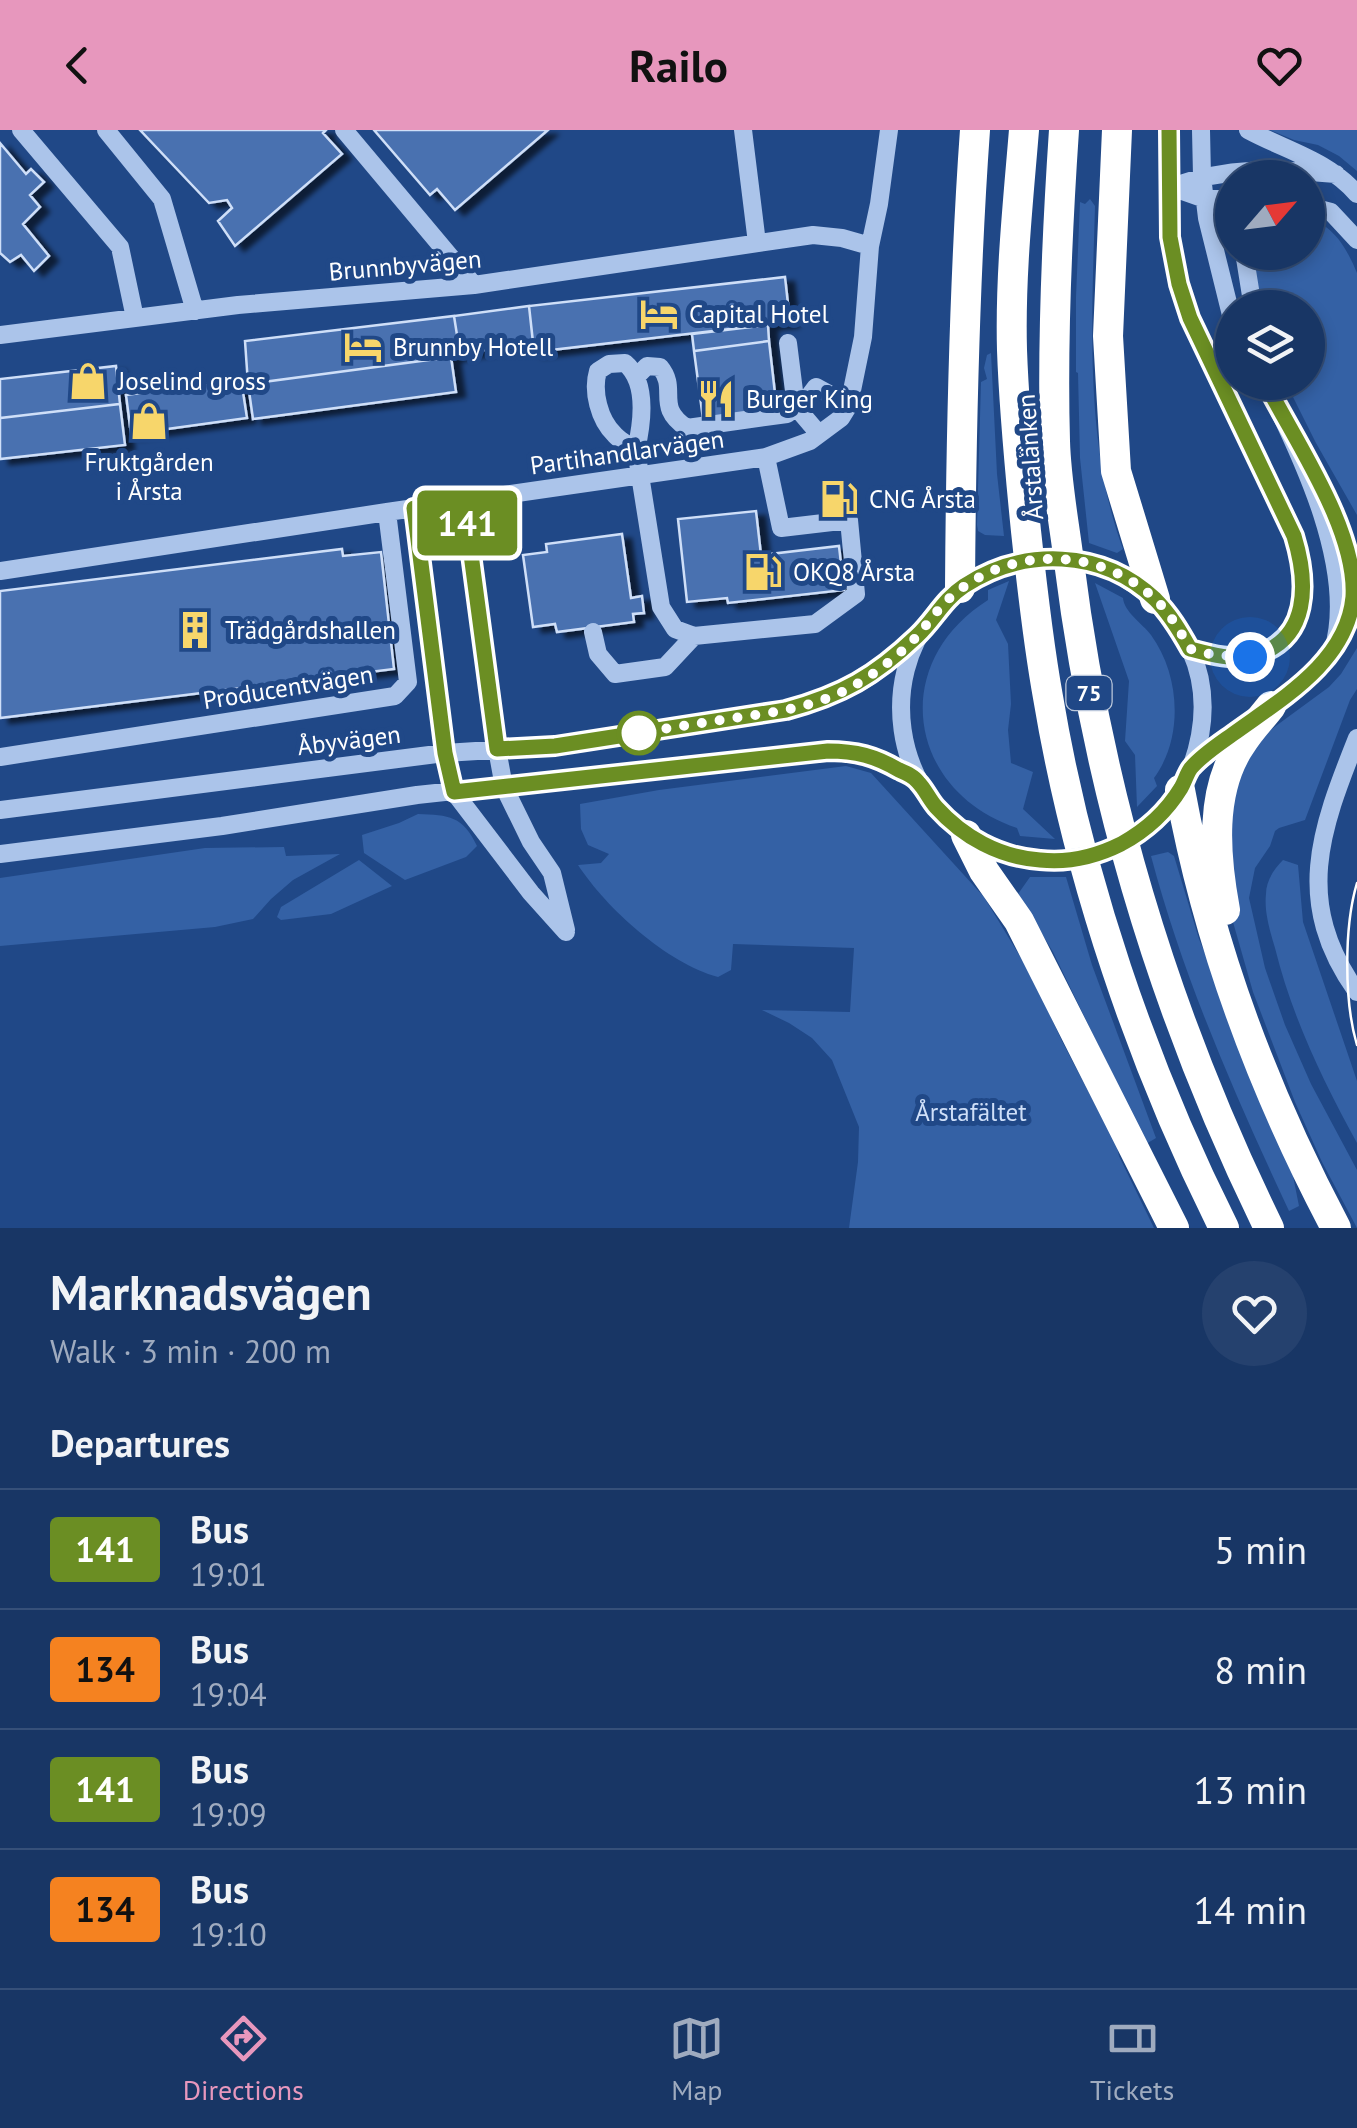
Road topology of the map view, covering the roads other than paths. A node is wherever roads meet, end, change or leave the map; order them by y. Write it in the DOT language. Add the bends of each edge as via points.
graph roads {
  1 [pos="21,130"];
  2 [pos="106,130"];
  3 [pos="344,130"];
  4 [pos="743,130"];
  5 [pos="889,130"];
  6 [pos="976,130"];
  7 [pos="1024,130"];
  8 [pos="1064,130"];
  9 [pos="1117,130"];
  10 [pos="1168,130"];
  11 [pos="1202,130"];
  12 [pos="1248,130"];
  13 [pos="1336,174"];
  14 [pos="1202,176"];
  15 [pos="1171,187"];
  16 [pos="1357,194"];
  17 [pos="1205,198"];
  18 [pos="1215,198"];
  19 [pos="1325,210"];
  20 [pos="1357,240"];
  21 [pos="756,243"];
  22 [pos="870,246"];
  23 [pos="474,285"];
  24 [pos="1224,290"];
  25 [pos="195,310"];
  26 [pos="135,318"];
  27 [pos="0,336"];
  28 [pos="788,343"];
  29 [pos="636,377"];
  30 [pos="1275,400"];
  31 [pos="850,405"];
  32 [pos="796,407"];
  33 [pos="819,434"];
  34 [pos="636,450"];
  35 [pos="766,457"];
  36 [pos="641,474"];
  37 [pos="464,502"];
  38 [pos="414,508"];
  39 [pos="387,512"];
  40 [pos="0,572"];
  41 [pos="974,580"];
  42 [pos="1155,599"];
  43 [pos="593,632"];
  44 [pos="921,632"];
  45 [pos="694,636"];
  46 [pos="1190,649"];
  47 [pos="1271,706"];
  48 [pos="1357,738"];
  49 [pos="497,749"];
  50 [pos="445,753"];
  51 [pos="0,757"];
  52 [pos="917,780"];
  53 [pos="504,788"];
  54 [pos="1178,790"];
  55 [pos="454,792"];
  56 [pos="0,810"];
  57 [pos="966,834"];
  58 [pos="0,854"];
  59 [pos="1357,992"];
  60 [pos="1234,997"];
  61 [pos="1174,1228"];
  62 [pos="1224,1228"];
  63 [pos="1269,1228"];
  64 [pos="1336,1228"];
  1 -- 26 [label="street" via="120,247"];
  2 -- 25 [label="street" via="162,199"];
  3 -- 23 [label="street"];
  4 -- 21 [label="street"];
  5 -- 22 [label="street"];
  6 -- 41 [label="highway" via="961,446"];
  7 -- 62 [label="highway, Årstalänken / 75" via="1012,347 1048,700 1099,914 1152,1066"];
  8 -- 63 [label="highway, Årstalänken / 75" via="1055,445 1089,693 1139,902 1186,1040"];
  9 -- 42 [label="highway" via="1108,336 1116,471"];
  10 -- 15 [label="street"];
  11 -- 14 [label="street"];
  12 -- 13 [label="street"];
  13 -- 14 [label="street" via="1264,170"];
  13 -- 16 [label="street"];
  14 -- 15 [label="street"];
  14 -- 17 [label="street"];
  15 -- 17 [label="street"];
  15 -- 46 [label="street" via="1170,237 1190,318 1294,536 1304,581 1301,608 1272,648 1250,657"];
  17 -- 18 [label="street"];
  17 -- 24 [label="street"];
  19 -- 20 [label="street"];
  21 -- 22 [label="street, Brunnbyvägen" via="814,235"];
  21 -- 23 [label="street, Brunnbyvägen"];
  22 -- 31 [label="street" via="864,338"];
  23 -- 25 [label="street, Brunnbyvägen"];
  25 -- 26 [label="street, Brunnbyvägen"];
  26 -- 27 [label="street, Brunnbyvägen"];
  28 -- 32 [label="street"];
  29 -- 32 [label="street" via="647,366 660,366 671,415 687,428"];
  29 -- 34 [label="street"];
  29 -- 34 [label="street" via="626,363 609,364 595,381 602,419"];
  30 -- 47 [label="street" via="1342,532 1354,594 1333,650"];
  31 -- 32 [label="street" via="816,388"];
  31 -- 33 [label="street, Partihandlarvägen"];
  32 -- 33 [label="street"];
  33 -- 35 [label="street, Partihandlarvägen"];
  34 -- 36 [label="street"];
  35 -- 36 [label="street, Partihandlarvägen"];
  35 -- 45 [label="street" via="780,528 849,520 856,594 815,624"];
  36 -- 37 [label="street, Partihandlarvägen"];
  36 -- 45 [label="street" via="661,608 675,629"];
  37 -- 38 [label="street, Partihandlarvägen"];
  37 -- 49 [label="street"];
  38 -- 39 [label="street, Partihandlarvägen"];
  38 -- 50 [label="street"];
  39 -- 40 [label="street, Partihandlarvägen"];
  39 -- 51 [label="street, Producentvägen" via="408,682 396,696"];
  41 -- 42 [label="street, bridge" via="1010,564 1060,558 1108,569"];
  41 -- 44 [label="street" via="945,601"];
  42 -- 46 [label="street"];
  43 -- 45 [label="street" via="598,654 615,674 665,667"];
  44 -- 49 [label="street, Åbyvägen" via="870,676 816,702 555,746"];
  44 -- 52 [label="street" via="900,706"];
  46 -- 54 [label="street" via="1203,708 1198,749"];
  47 -- 54 [label="street"];
  47 -- 60 [label="highway" via="1240,746 1220,790 1219,878"];
  48 -- 59 [label="street" via="1324,825 1319,889 1334,954"];
  49 -- 50 [label="street, Åbyvägen"];
  49 -- 53 [label="street"];
  50 -- 55 [label="street"];
  50 -- 56 [label="street, Åbyvägen"];
  52 -- 53 [label="street" via="872,755 828,751"];
  52 -- 57 [label="street"];
  53 -- 55 [label="street"];
  53 -- 55 [label="street" via="552,873 566,932"];
  54 -- 57 [label="street, bridge" via="1144,830 1097,854 1018,858"];
  54 -- 60 [label="highway"];
  55 -- 58 [label="street"];
  57 -- 61 [label="highway" via="1019,921"];
  60 -- 64 [label="highway" via="1258,1064"];
}
